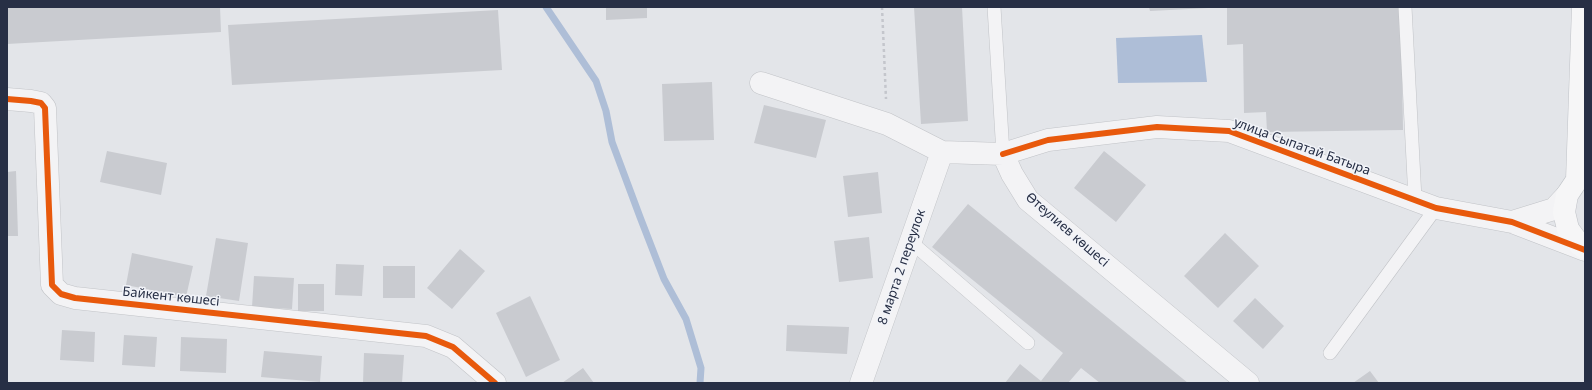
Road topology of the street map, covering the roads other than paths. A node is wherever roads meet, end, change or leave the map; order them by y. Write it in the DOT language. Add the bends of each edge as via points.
graph roads {
  1 [pos="994,7"];
  2 [pos="1405,7"];
  3 [pos="1582,7"];
  4 [pos="761,83"];
  5 [pos="7,99"];
  6 [pos="942,152"];
  7 [pos="1003,154"];
  8 [pos="1576,183"];
  9 [pos="1415,199"];
  10 [pos="1436,208"];
  11 [pos="1512,222"];
  12 [pos="910,242"];
  13 [pos="1585,249"];
  14 [pos="1028,343"];
  15 [pos="1330,353"];
  16 [pos="495,383"];
  17 [pos="861,383"];
  18 [pos="1248,383"];
  1 -- 7 [label="lane"];
  2 -- 9 [label="lane"];
  3 -- 8 [label="main road"];
  4 -- 6 [label="street" via="887,124"];
  5 -- 16 [label="street, Байкент көшесі" via="31,100 41,103 46,108 52,285 61,294 75,298 426,336 453,348"];
  6 -- 7 [label="street"];
  6 -- 12 [label="street, 8 марта 2 переулок"];
  7 -- 9 [label="street, улица Сыпатай Батыра" via="1048,140 1157,126 1229,131"];
  7 -- 18 [label="street, Өтеулиев көшесі" via="1028,200"];
  8 -- 11 [label="street, улица Сыпатай Батыра" via="1554,209"];
  8 -- 13 [label="main road" via="1564,212 1568,229"];
  9 -- 10 [label="street, улица Сыпатай Батыра"];
  10 -- 11 [label="street, улица Сыпатай Батыра"];
  10 -- 15 [label="lane"];
  11 -- 13 [label="street, улица Сыпатай Батыра"];
  12 -- 14 [label="lane"];
  12 -- 17 [label="street, 8 марта 2 переулок"];
}
